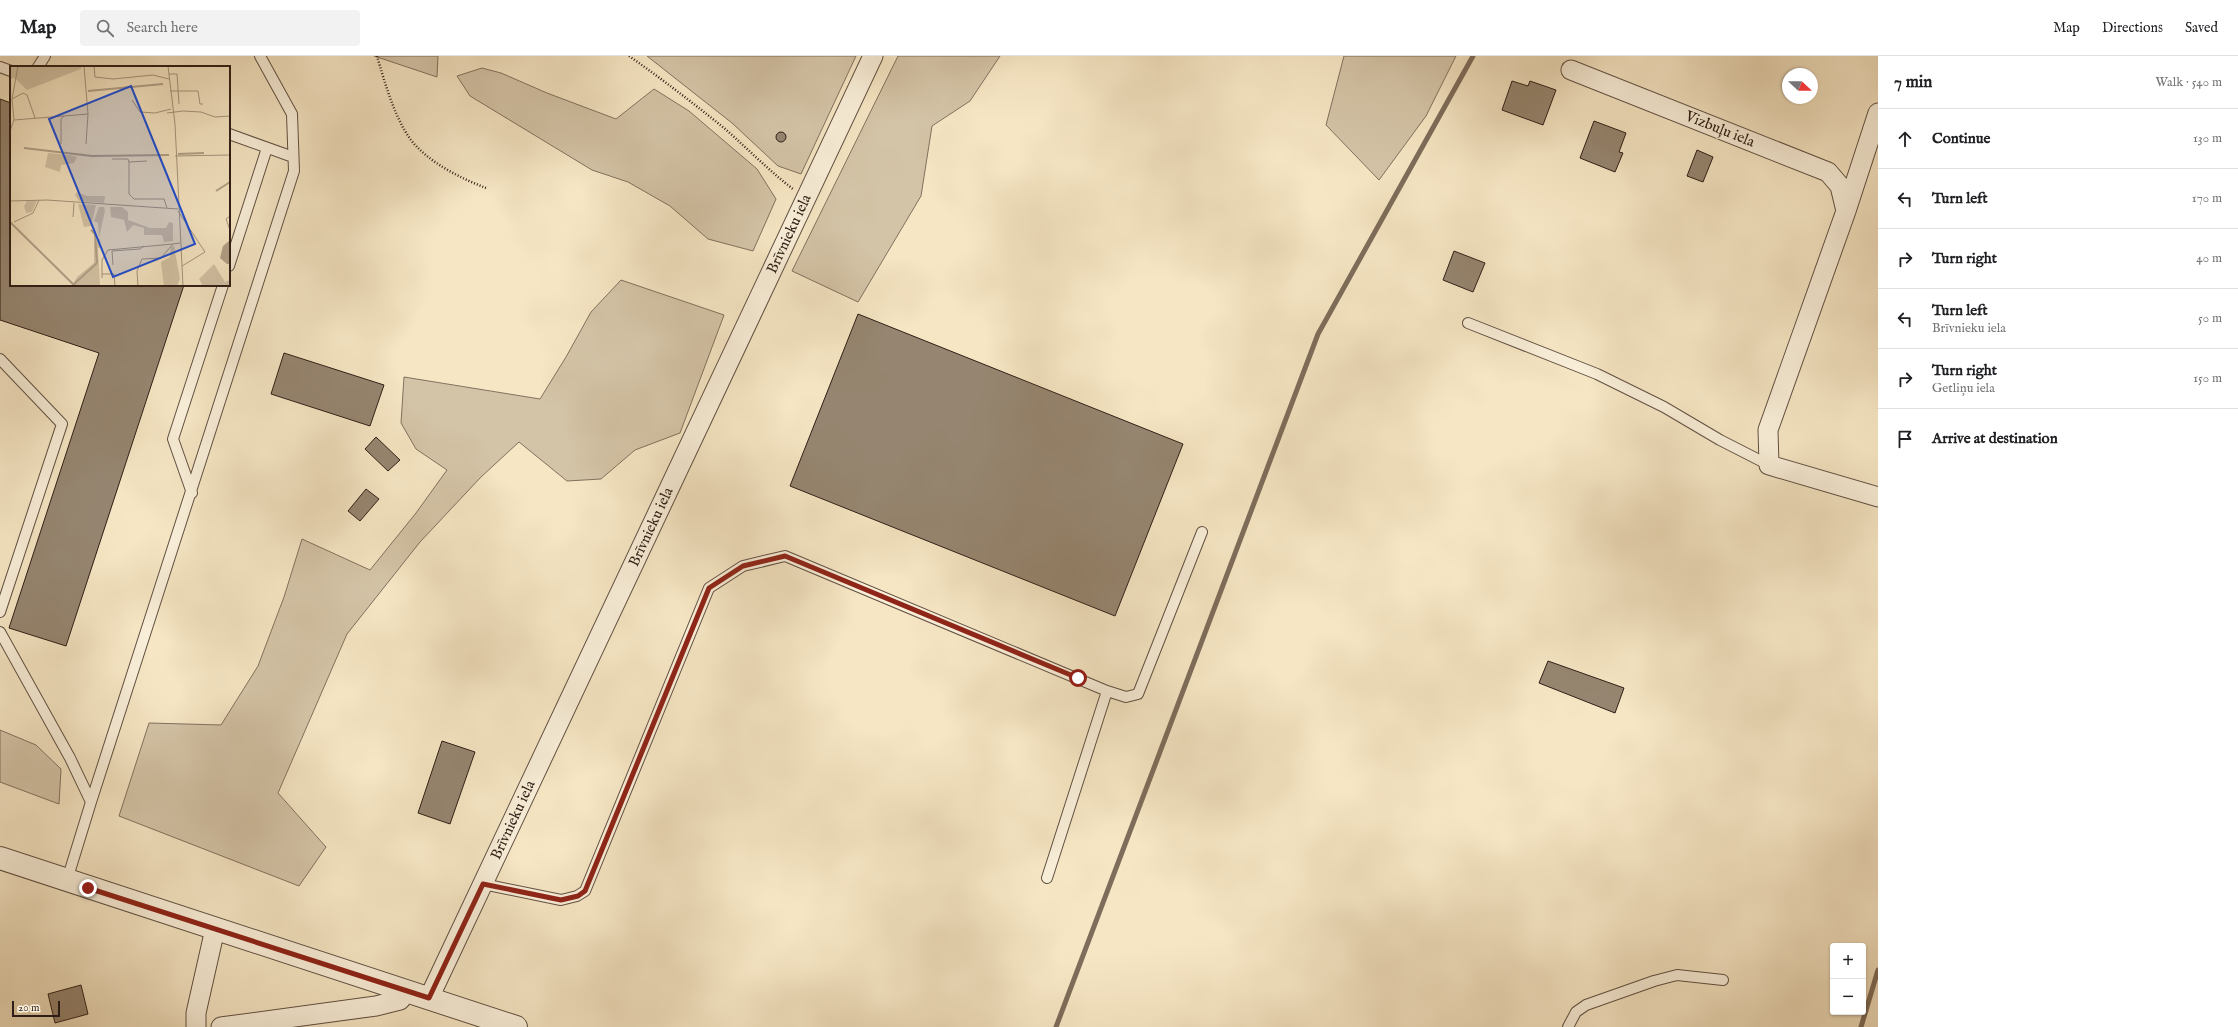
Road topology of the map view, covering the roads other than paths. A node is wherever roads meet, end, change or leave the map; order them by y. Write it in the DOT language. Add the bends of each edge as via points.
graph roads {
  1 [pos="45,56"];
  2 [pos="260,56"];
  3 [pos="873,56"];
  4 [pos="39,66"];
  5 [pos="0,67"];
  6 [pos="1571,70"];
  7 [pos="10,71"];
  8 [pos="1878,113"];
  9 [pos="230,134"];
  10 [pos="267,148"];
  11 [pos="293,157"];
  12 [pos="1846,212"];
  13 [pos="230,263"];
  14 [pos="223,286"];
  15 [pos="1468,323"];
  16 [pos="0,359"];
  17 [pos="1769,465"];
  18 [pos="192,493"];
  19 [pos="1878,497"];
  20 [pos="1202,532"];
  21 [pos="0,612"];
  22 [pos="0,632"];
  23 [pos="1107,691"];
  24 [pos="91,802"];
  25 [pos="0,858"];
  26 [pos="1047,878"];
  27 [pos="67,880"];
  28 [pos="483,884"];
  29 [pos="215,929"];
  30 [pos="1723,980"];
  31 [pos="407,991"];
  32 [pos="429,998"];
  33 [pos="196,1027"];
  34 [pos="221,1027"];
  35 [pos="516,1027"];
  36 [pos="1568,1027"];
  1 -- 4 [label="lane"];
  2 -- 11 [label="lane" via="292,114"];
  3 -- 28 [label="street, Brīvnieku iela"];
  5 -- 7 [label="lane"];
  6 -- 12 [label="street, Vizbuļu iela" via="1828,172 1840,186"];
  8 -- 12 [label="street"];
  9 -- 10 [label="lane"];
  10 -- 11 [label="lane"];
  10 -- 13 [label="lane"];
  11 -- 18 [label="lane" via="294,171"];
  12 -- 17 [label="street" via="1768,430"];
  14 -- 18 [label="lane" via="173,438"];
  15 -- 17 [label="lane" via="1597,374 1664,407"];
  16 -- 21 [label="lane" via="62,424"];
  17 -- 19 [label="street"];
  18 -- 24 [label="lane"];
  20 -- 23 [label="lane" via="1138,694 1126,697"];
  22 -- 24 [label="lane" via="70,758"];
  23 -- 26 [label="lane"];
  23 -- 28 [label="lane" via="785,556 743,566 709,588 585,891 578,896 561,900"];
  24 -- 27 [label="lane"];
  25 -- 27 [label="street"];
  27 -- 29 [label="street"];
  28 -- 32 [label="street, Brīvnieku iela"];
  29 -- 31 [label="street"];
  29 -- 33 [label="street" via="196,1012"];
  30 -- 36 [label="lane" via="1677,975 1654,980 1586,1005 1576,1012"];
  31 -- 32 [label="street"];
  31 -- 34 [label="street" via="400,1000 376,1006"];
  32 -- 35 [label="street"];
}
